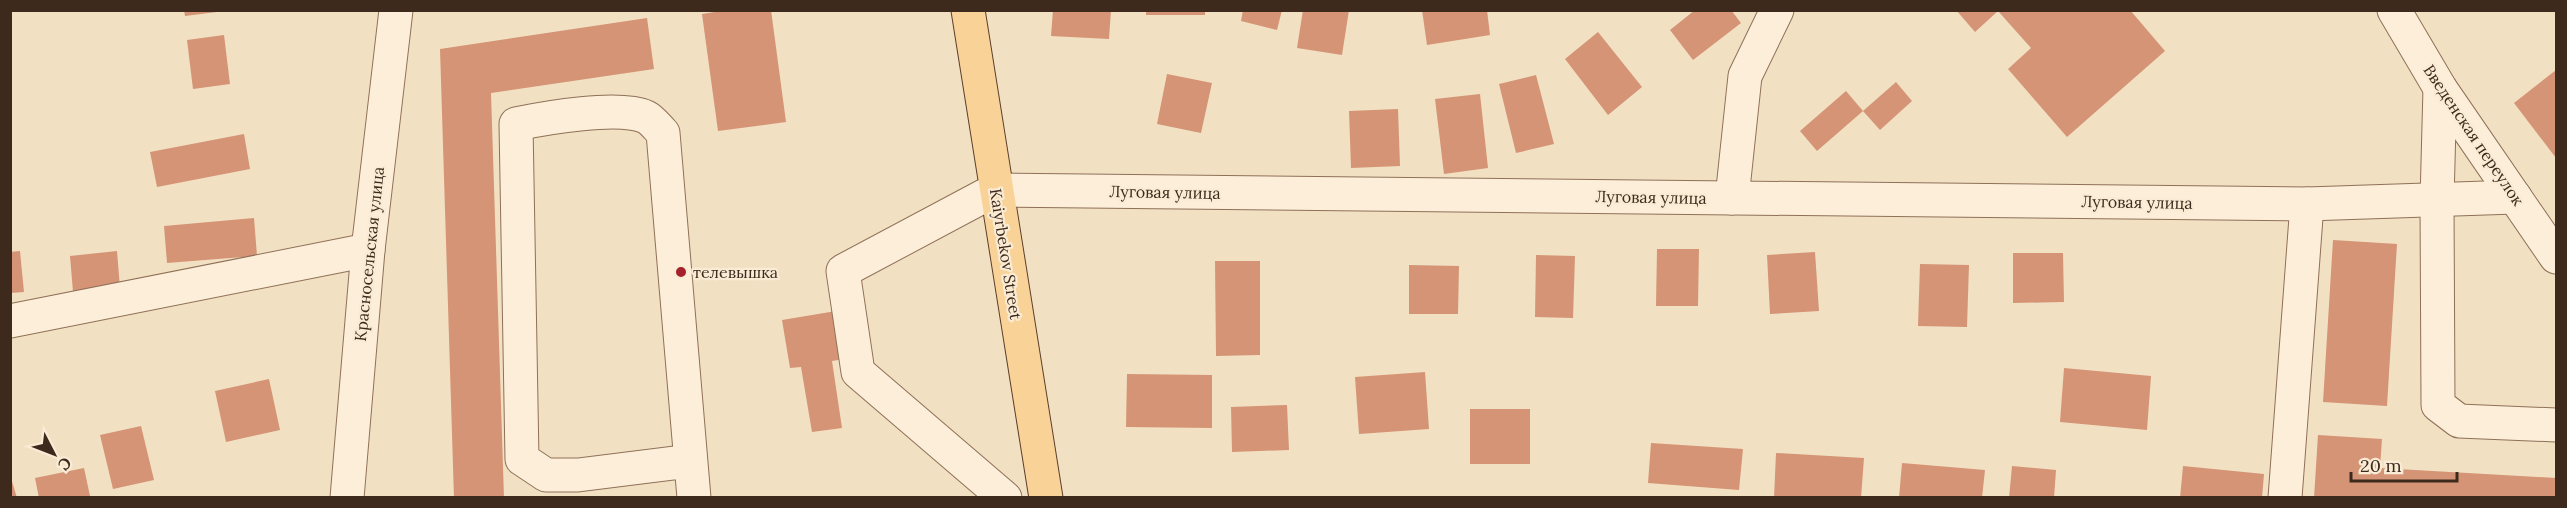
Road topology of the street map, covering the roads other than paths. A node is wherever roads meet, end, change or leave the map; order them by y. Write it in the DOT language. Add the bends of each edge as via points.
graph roads {
  1 [pos="396,10"];
  2 [pos="968,10"];
  3 [pos="1777,10"];
  4 [pos="2394,10"];
  5 [pos="2440,88"];
  6 [pos="995,190"];
  7 [pos="2515,197"];
  8 [pos="1732,198"];
  9 [pos="2437,200"];
  10 [pos="2307,204"];
  11 [pos="368,250"];
  12 [pos="2556,258"];
  13 [pos="10,321"];
  14 [pos="2556,425"];
  15 [pos="690,461"];
  16 [pos="347,498"];
  17 [pos="694,498"];
  18 [pos="1005,498"];
  19 [pos="1046,498"];
  20 [pos="2285,498"];
  1 -- 11 [label="street, Красносельская улица"];
  2 -- 6 [label="main road, Kaiyrbekov Street"];
  3 -- 8 [label="street" via="1745,76"];
  4 -- 5 [label="street, Введенская переулок"];
  5 -- 7 [label="street, Введенская переулок"];
  5 -- 9 [label="street"];
  6 -- 8 [label="street, Луговая улица"];
  6 -- 18 [label="street" via="843,271 858,372"];
  6 -- 19 [label="main road, Kaiyrbekov Street"];
  7 -- 9 [label="street, Луговая улица"];
  7 -- 12 [label="street, Введенская переулок"];
  8 -- 10 [label="street, Луговая улица"];
  9 -- 10 [label="street, Луговая улица"];
  9 -- 14 [label="street" via="2438,405 2459,421"];
  10 -- 20 [label="street"];
  11 -- 13 [label="street"];
  11 -- 16 [label="street, Красносельская улица"];
  15 -- 15 [label="street" via="663,133 646,117 623,113 564,114 516,124 522,459 546,475 578,475"];
  15 -- 17 [label="street"];
}
